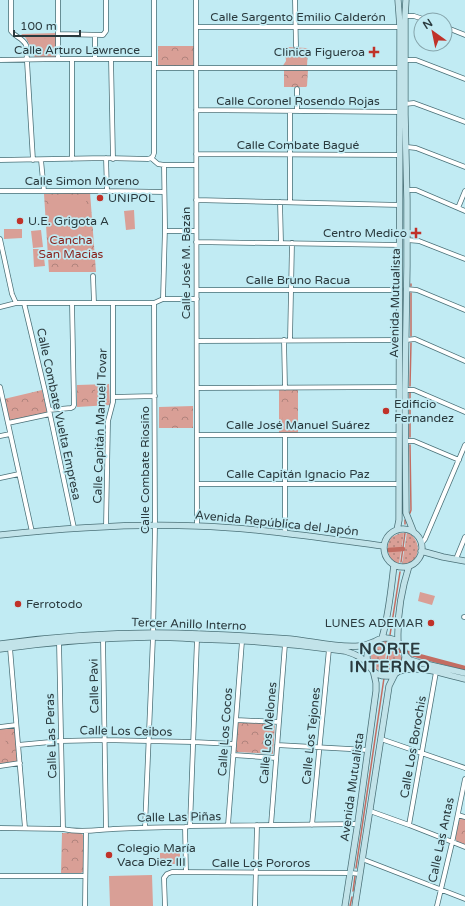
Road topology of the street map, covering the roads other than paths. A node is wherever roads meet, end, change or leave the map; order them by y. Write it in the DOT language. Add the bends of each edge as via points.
graph roads {
  1 [pos="11,0"];
  2 [pos="58,0"];
  3 [pos="106,0"];
  4 [pos="154,0"];
  5 [pos="196,0"];
  6 [pos="295,0"];
  7 [pos="398,0"];
  8 [pos="406,0"];
  9 [pos="405,16"];
  10 [pos="413,16"];
  11 [pos="196,27"];
  12 [pos="296,27"];
  13 [pos="400,27"];
  14 [pos="453,30"];
  15 [pos="58,34"];
  16 [pos="95,35"];
  17 [pos="465,35"];
  18 [pos="296,46"];
  19 [pos="27,59"];
  20 [pos="58,59"];
  21 [pos="72,59"];
  22 [pos="96,59"];
  23 [pos="111,59"];
  24 [pos="154,59"];
  25 [pos="0,60"];
  26 [pos="405,60"];
  27 [pos="154,68"];
  28 [pos="196,68"];
  29 [pos="400,68"];
  30 [pos="465,79"];
  31 [pos="297,89"];
  32 [pos="406,104"];
  33 [pos="196,110"];
  34 [pos="290,111"];
  35 [pos="297,111"];
  36 [pos="400,112"];
  37 [pos="465,122"];
  38 [pos="406,147"];
  39 [pos="196,154"];
  40 [pos="290,155"];
  41 [pos="400,155"];
  42 [pos="106,158"];
  43 [pos="113,158"];
  44 [pos="151,158"];
  45 [pos="72,159"];
  46 [pos="0,160"];
  47 [pos="33,160"];
  48 [pos="41,160"];
  49 [pos="164,165"];
  50 [pos="196,165"];
  51 [pos="465,167"];
  52 [pos="407,190"];
  53 [pos="0,191"];
  54 [pos="44,191"];
  55 [pos="107,191"];
  56 [pos="465,191"];
  57 [pos="164,192"];
  58 [pos="196,200"];
  59 [pos="280,202"];
  60 [pos="290,202"];
  61 [pos="400,204"];
  62 [pos="458,208"];
  63 [pos="465,211"];
  64 [pos="400,216"];
  65 [pos="165,231"];
  66 [pos="196,231"];
  67 [pos="0,239"];
  68 [pos="407,240"];
  69 [pos="196,242"];
  70 [pos="281,243"];
  71 [pos="292,243"];
  72 [pos="400,245"];
  73 [pos="465,259"];
  74 [pos="407,266"];
  75 [pos="93,276"];
  76 [pos="291,289"];
  77 [pos="406,289"];
  78 [pos="196,290"];
  79 [pos="400,290"];
  80 [pos="163,299"];
  81 [pos="196,299"];
  82 [pos="24,303"];
  83 [pos="72,303"];
  84 [pos="94,303"];
  85 [pos="113,303"];
  86 [pos="154,303"];
  87 [pos="16,304"];
  88 [pos="0,307"];
  89 [pos="465,310"];
  90 [pos="284,340"];
  91 [pos="290,340"];
  92 [pos="403,340"];
  93 [pos="197,341"];
  94 [pos="465,361"];
  95 [pos="0,387"];
  96 [pos="399,387"];
  97 [pos="197,388"];
  98 [pos="285,388"];
  99 [pos="405,390"];
  100 [pos="1,393"];
  101 [pos="155,396"];
  102 [pos="113,397"];
  103 [pos="49,412"];
  104 [pos="465,412"];
  105 [pos="8,423"];
  106 [pos="10,434"];
  107 [pos="197,435"];
  108 [pos="285,435"];
  109 [pos="399,435"];
  110 [pos="0,436"];
  111 [pos="406,441"];
  112 [pos="465,445"];
  113 [pos="459,460"];
  114 [pos="19,474"];
  115 [pos="0,478"];
  116 [pos="197,484"];
  117 [pos="285,484"];
  118 [pos="399,484"];
  119 [pos="155,525"];
  120 [pos="106,526"];
  121 [pos="197,526"];
  122 [pos="74,528"];
  123 [pos="397,530"];
  124 [pos="32,532"];
  125 [pos="285,533"];
  126 [pos="414,533"];
  127 [pos="0,536"];
  128 [pos="465,537"];
  129 [pos="384,546"];
  130 [pos="421,548"];
  131 [pos="456,559"];
  132 [pos="465,561"];
  133 [pos="394,565"];
  134 [pos="409,566"];
  135 [pos="153,635"];
  136 [pos="382,638"];
  137 [pos="103,639"];
  138 [pos="197,639"];
  139 [pos="242,641"];
  140 [pos="376,641"];
  141 [pos="59,642"];
  142 [pos="398,642"];
  143 [pos="0,644"];
  144 [pos="285,644"];
  145 [pos="10,648"];
  146 [pos="0,649"];
  147 [pos="329,649"];
  148 [pos="406,656"];
  149 [pos="369,665"];
  150 [pos="373,670"];
  151 [pos="436,672"];
  152 [pos="397,673"];
  153 [pos="465,673"];
  154 [pos="465,678"];
  155 [pos="236,720"];
  156 [pos="279,722"];
  157 [pos="16,725"];
  158 [pos="0,727"];
  159 [pos="381,739"];
  160 [pos="105,740"];
  161 [pos="61,741"];
  162 [pos="148,741"];
  163 [pos="193,742"];
  164 [pos="18,744"];
  165 [pos="234,744"];
  166 [pos="277,745"];
  167 [pos="319,747"];
  168 [pos="368,750"];
  169 [pos="422,754"];
  170 [pos="233,755"];
  171 [pos="276,758"];
  172 [pos="20,763"];
  173 [pos="0,766"];
  174 [pos="465,768"];
  175 [pos="465,779"];
  176 [pos="370,811"];
  177 [pos="458,815"];
  178 [pos="465,817"];
  179 [pos="270,824"];
  180 [pos="358,824"];
  181 [pos="257,825"];
  182 [pos="312,825"];
  183 [pos="409,825"];
  184 [pos="190,826"];
  185 [pos="228,826"];
  186 [pos="145,827"];
  187 [pos="185,827"];
  188 [pos="0,828"];
  189 [pos="25,828"];
  190 [pos="64,829"];
  191 [pos="106,829"];
  192 [pos="86,830"];
  193 [pos="452,843"];
  194 [pos="465,847"];
  195 [pos="362,859"];
  196 [pos="186,872"];
  197 [pos="256,872"];
  198 [pos="351,873"];
  199 [pos="360,874"];
  200 [pos="0,876"];
  201 [pos="85,876"];
  202 [pos="441,890"];
  203 [pos="348,892"];
  204 [pos="357,894"];
  205 [pos="465,899"];
  206 [pos="85,906"];
  207 [pos="165,906"];
  208 [pos="255,906"];
  209 [pos="345,906"];
  210 [pos="355,906"];
  211 [pos="437,906"];
  1 -- 19 [label="street" via="11,31 25,42"];
  2 -- 15 [label="street"];
  3 -- 16 [label="street" via="106,31 103,35"];
  4 -- 24 [label="street"];
  5 -- 11 [label="street, Calle José M. Bazán"];
  6 -- 12 [label="street"];
  7 -- 13 [label="main road, Avenida Mutualista"];
  8 -- 9 [label="main road, Avenida Mutualista"];
  9 -- 10 [label="street"];
  9 -- 26 [label="main road, Avenida Mutualista"];
  11 -- 12 [label="street, Calle Sargento Emilio Calderón"];
  11 -- 28 [label="street, Calle José M. Bazán"];
  12 -- 13 [label="street, Calle Sargento Emilio Calderón"];
  12 -- 18 [label="street"];
  13 -- 29 [label="main road, Avenida Mutualista"];
  14 -- 17 [label="street"];
  15 -- 16 [label="street"];
  15 -- 20 [label="street"];
  16 -- 22 [label="street"];
  19 -- 20 [label="street, Calle Arturo Lawrence"];
  19 -- 25 [label="street, Calle Arturo Lawrence"];
  19 -- 47 [label="street"];
  20 -- 21 [label="street, Calle Arturo Lawrence"];
  21 -- 22 [label="street, Calle Arturo Lawrence"];
  21 -- 45 [label="street"];
  22 -- 23 [label="street, Calle Arturo Lawrence"];
  23 -- 24 [label="street, Calle Arturo Lawrence"];
  23 -- 43 [label="street"];
  24 -- 27 [label="street"];
  26 -- 30 [label="street" via="416,60"];
  26 -- 32 [label="main road, Avenida Mutualista"];
  27 -- 28 [label="street"];
  27 -- 44 [label="street" via="154,153"];
  28 -- 29 [label="street"];
  28 -- 33 [label="street, Calle José M. Bazán"];
  29 -- 36 [label="main road, Avenida Mutualista"];
  31 -- 35 [label="street"];
  32 -- 37 [label="street" via="414,103"];
  32 -- 38 [label="main road, Avenida Mutualista"];
  33 -- 34 [label="street, Calle Coronel Rosendo Rojas"];
  33 -- 39 [label="street, Calle José M. Bazán"];
  34 -- 35 [label="street, Calle Coronel Rosendo Rojas"];
  34 -- 40 [label="street"];
  35 -- 36 [label="street, Calle Coronel Rosendo Rojas"];
  36 -- 41 [label="main road, Avenida Mutualista"];
  38 -- 51 [label="street" via="416,148"];
  38 -- 52 [label="main road, Avenida Mutualista"];
  39 -- 40 [label="street, Calle Combate Bagué"];
  39 -- 50 [label="street, Calle José M. Bazán"];
  40 -- 41 [label="street, Calle Combate Bagué"];
  40 -- 60 [label="street"];
  41 -- 61 [label="main road, Avenida Mutualista"];
  42 -- 43 [label="street"];
  42 -- 45 [label="street"];
  42 -- 55 [label="street"];
  43 -- 44 [label="street"];
  44 -- 49 [label="street"];
  45 -- 48 [label="street"];
  46 -- 47 [label="street"];
  47 -- 48 [label="street"];
  48 -- 54 [label="street"];
  49 -- 50 [label="street"];
  49 -- 57 [label="street"];
  50 -- 58 [label="street, Calle José M. Bazán"];
  52 -- 62 [label="street" via="416,190"];
  52 -- 68 [label="main road, Avenida Mutualista"];
  53 -- 54 [label="street, Calle Simon Moreno"];
  54 -- 55 [label="street, Calle Simon Moreno"];
  55 -- 57 [label="street, Calle Simon Moreno"];
  56 -- 62 [label="street"];
  57 -- 65 [label="street"];
  58 -- 59 [label="street"];
  58 -- 66 [label="street, Calle José M. Bazán"];
  59 -- 60 [label="street"];
  59 -- 70 [label="street"];
  60 -- 61 [label="street"];
  61 -- 64 [label="main road, Avenida Mutualista"];
  62 -- 63 [label="street"];
  64 -- 68 [label="main road" via="403,220 402,234"];
  64 -- 72 [label="main road, Avenida Mutualista"];
  65 -- 66 [label="street"];
  65 -- 80 [label="street"];
  66 -- 69 [label="street, Calle José M. Bazán"];
  67 -- 87 [label="street"];
  68 -- 73 [label="street" via="419,241"];
  68 -- 74 [label="main road, Avenida Mutualista"];
  69 -- 70 [label="street"];
  69 -- 78 [label="street, Calle José M. Bazán"];
  70 -- 71 [label="street"];
  71 -- 72 [label="street"];
  71 -- 76 [label="street"];
  72 -- 74 [label="main road"];
  72 -- 79 [label="main road, Avenida Mutualista"];
  74 -- 77 [label="main road, Avenida Mutualista"];
  75 -- 84 [label="street"];
  76 -- 78 [label="street, Calle Bruno Racua"];
  76 -- 79 [label="street, Calle Bruno Racua"];
  76 -- 91 [label="street"];
  77 -- 89 [label="street" via="417,290"];
  77 -- 92 [label="main road, Avenida Mutualista"];
  78 -- 81 [label="street, Calle José M. Bazán"];
  79 -- 92 [label="main road, Avenida Mutualista"];
  80 -- 81 [label="street"];
  80 -- 86 [label="street"];
  81 -- 93 [label="street, Calle José M. Bazán"];
  82 -- 83 [label="street"];
  82 -- 87 [label="street"];
  82 -- 103 [label="street, Calle Combate Vuelta Empresa"];
  83 -- 84 [label="street"];
  83 -- 103 [label="street" via="74,405 71,408"];
  84 -- 85 [label="street"];
  85 -- 86 [label="street"];
  85 -- 102 [label="street, Calle Capitán Manuel Tovar"];
  86 -- 101 [label="street, Calle Combate Riosiño"];
  87 -- 88 [label="street"];
  90 -- 91 [label="street"];
  90 -- 93 [label="street"];
  90 -- 98 [label="street"];
  91 -- 92 [label="street"];
  92 -- 94 [label="street" via="415,339"];
  92 -- 96 [label="main road, Avenida Mutualista"];
  92 -- 99 [label="main road, Avenida Mutualista"];
  93 -- 97 [label="street, Calle José M. Bazán"];
  95 -- 100 [label="street"];
  96 -- 98 [label="street"];
  96 -- 109 [label="main road, Avenida Mutualista"];
  97 -- 98 [label="street"];
  97 -- 107 [label="street, Calle José M. Bazán"];
  99 -- 104 [label="street" via="414,390"];
  99 -- 111 [label="main road, Avenida Mutualista"];
  100 -- 105 [label="street"];
  101 -- 102 [label="street"];
  101 -- 119 [label="street, Calle Combate Riosiño"];
  102 -- 120 [label="street, Calle Capitán Manuel Tovar" via="108,421"];
  103 -- 105 [label="street"];
  103 -- 122 [label="street, Calle Combate Vuelta Empresa"];
  105 -- 106 [label="street"];
  106 -- 110 [label="street"];
  106 -- 114 [label="street"];
  107 -- 108 [label="street, Calle José Manuel Suárez"];
  107 -- 116 [label="street, Calle José M. Bazán"];
  108 -- 109 [label="street, Calle José Manuel Suárez"];
  108 -- 117 [label="street"];
  109 -- 118 [label="main road, Avenida Mutualista"];
  111 -- 113 [label="street" via="414,441"];
  111 -- 126 [label="main road, Avenida Mutualista" via="406,513"];
  112 -- 113 [label="street"];
  113 -- 130 [label="street"];
  114 -- 115 [label="street"];
  114 -- 124 [label="street"];
  116 -- 117 [label="street, Calle Capitán Ignacio Paz"];
  116 -- 121 [label="street, Calle José M. Bazán"];
  117 -- 118 [label="street, Calle Capitán Ignacio Paz"];
  117 -- 125 [label="street"];
  118 -- 123 [label="main road, Avenida Mutualista"];
  119 -- 120 [label="main road, Avenida República del Japón"];
  119 -- 121 [label="main road, Avenida República del Japón"];
  119 -- 135 [label="street, Calle Combate Riosiño"];
  120 -- 122 [label="main road, Avenida República del Japón"];
  121 -- 125 [label="main road, Avenida República del Japón"];
  122 -- 124 [label="main road, Avenida República del Japón"];
  123 -- 126 [label="main road" via="403,529"];
  123 -- 129 [label="main road" via="388,536"];
  124 -- 127 [label="main road, Avenida República del Japón"];
  125 -- 129 [label="main road, Avenida República del Japón"];
  126 -- 130 [label="main road"];
  128 -- 131 [label="street"];
  129 -- 133 [label="main road" via="386,557"];
  130 -- 131 [label="main road"];
  130 -- 134 [label="main road" via="418,560"];
  131 -- 132 [label="main road"];
  133 -- 134 [label="main road"];
  133 -- 136 [label="main road"];
  134 -- 142 [label="main road" via="403,586"];
  135 -- 137 [label="main road, Tercer Anillo Interno"];
  135 -- 138 [label="main road, Tercer Anillo Interno"];
  135 -- 140 [label="main road, Tercer Anillo Interno" via="200,634 290,639 349,646 367,645"];
  135 -- 143 [label="main road, Tercer Anillo Interno" via="87,635"];
  135 -- 162 [label="street, Calle Combate Riosiño"];
  136 -- 140 [label="main road"];
  136 -- 142 [label="main road"];
  137 -- 141 [label="main road, Tercer Anillo Interno"];
  137 -- 160 [label="street, Calle Pavi"];
  138 -- 139 [label="main road, Tercer Anillo Interno"];
  138 -- 163 [label="street"];
  139 -- 144 [label="main road, Tercer Anillo Interno"];
  139 -- 155 [label="street, Calle Los Cocos"];
  140 -- 149 [label="main road" via="368,651"];
  141 -- 145 [label="main road, Tercer Anillo Interno"];
  141 -- 161 [label="street, Calle Las Peras"];
  142 -- 148 [label="main road" via="405,650"];
  144 -- 147 [label="main road, Tercer Anillo Interno"];
  144 -- 156 [label="street, Calle Los Melones"];
  145 -- 146 [label="main road, Tercer Anillo Interno"];
  145 -- 157 [label="street"];
  147 -- 149 [label="main road, Tercer Anillo Interno" via="354,654"];
  147 -- 167 [label="street, Calle Los Tejones"];
  148 -- 152 [label="main road" via="403,667"];
  148 -- 153 [label="main road" via="410,660"];
  149 -- 150 [label="main road"];
  150 -- 152 [label="main road" via="379,675"];
  150 -- 168 [label="main road, Avenida Mutualista" via="376,692"];
  151 -- 152 [label="main road" via="417,668"];
  151 -- 154 [label="main road"];
  151 -- 169 [label="street, Calle Los Borochis"];
  152 -- 159 [label="main road, Avenida Mutualista" via="390,686"];
  155 -- 156 [label="street"];
  155 -- 165 [label="street, Calle Los Cocos"];
  156 -- 166 [label="street, Calle Los Melones"];
  157 -- 158 [label="street"];
  157 -- 164 [label="street"];
  159 -- 169 [label="street"];
  159 -- 176 [label="main road, Avenida Mutualista"];
  160 -- 161 [label="street, Calle Los Ceibos"];
  160 -- 162 [label="street, Calle Los Ceibos"];
  160 -- 191 [label="street, Calle Pavi"];
  161 -- 164 [label="street, Calle Los Ceibos"];
  161 -- 190 [label="street, Calle Las Peras"];
  162 -- 163 [label="street, Calle Los Ceibos"];
  162 -- 186 [label="street, Calle Combate Riosiño"];
  163 -- 165 [label="street, Calle Los Ceibos"];
  163 -- 184 [label="street"];
  164 -- 172 [label="street"];
  165 -- 170 [label="street, Calle Los Cocos"];
  166 -- 167 [label="street"];
  166 -- 171 [label="street, Calle Los Melones"];
  167 -- 168 [label="street"];
  167 -- 182 [label="street, Calle Los Tejones"];
  168 -- 180 [label="main road, Avenida Mutualista"];
  169 -- 174 [label="street"];
  169 -- 183 [label="street, Calle Los Borochis"];
  170 -- 171 [label="street"];
  170 -- 185 [label="street, Calle Los Cocos"];
  171 -- 179 [label="street, Calle Los Melones"];
  172 -- 173 [label="street"];
  172 -- 189 [label="street"];
  175 -- 177 [label="street, Calle Las Antas"];
  176 -- 183 [label="street"];
  176 -- 195 [label="main road, Avenida Mutualista"];
  177 -- 178 [label="street"];
  177 -- 193 [label="street, Calle Las Antas"];
  179 -- 181 [label="street, Calle Las Piñas"];
  179 -- 182 [label="street, Calle Las Piñas"];
  180 -- 182 [label="street, Calle Las Piñas"];
  180 -- 198 [label="main road, Avenida Mutualista"];
  181 -- 185 [label="street, Calle Las Piñas"];
  181 -- 197 [label="street"];
  183 -- 193 [label="street"];
  184 -- 185 [label="street, Calle Las Piñas"];
  184 -- 187 [label="street, Calle Las Piñas"];
  186 -- 187 [label="street, Calle Las Piñas"];
  186 -- 191 [label="street, Calle Las Piñas"];
  187 -- 196 [label="street"];
  188 -- 189 [label="street, Calle Las Piñas"];
  189 -- 190 [label="street, Calle Las Piñas"];
  190 -- 192 [label="street, Calle Las Piñas"];
  191 -- 192 [label="street, Calle Las Piñas"];
  192 -- 201 [label="street"];
  193 -- 194 [label="street"];
  193 -- 202 [label="street, Calle Las Antas"];
  195 -- 199 [label="main road, Avenida Mutualista"];
  195 -- 202 [label="street"];
  196 -- 197 [label="street, Calle Los Pororos"];
  196 -- 207 [label="street, Calle Los Pororos" via="172,872 164,878"];
  197 -- 198 [label="street, Calle Los Pororos"];
  197 -- 208 [label="street"];
  198 -- 199 [label="street, Calle Los Pororos"];
  198 -- 203 [label="main road, Avenida Mutualista"];
  199 -- 204 [label="main road, Avenida Mutualista"];
  200 -- 201 [label="street"];
  201 -- 206 [label="street"];
  202 -- 205 [label="street"];
  202 -- 211 [label="street, Calle Las Antas"];
  203 -- 204 [label="main road"];
  203 -- 209 [label="main road, Avenida Mutualista"];
  204 -- 210 [label="main road, Avenida Mutualista"];
}
